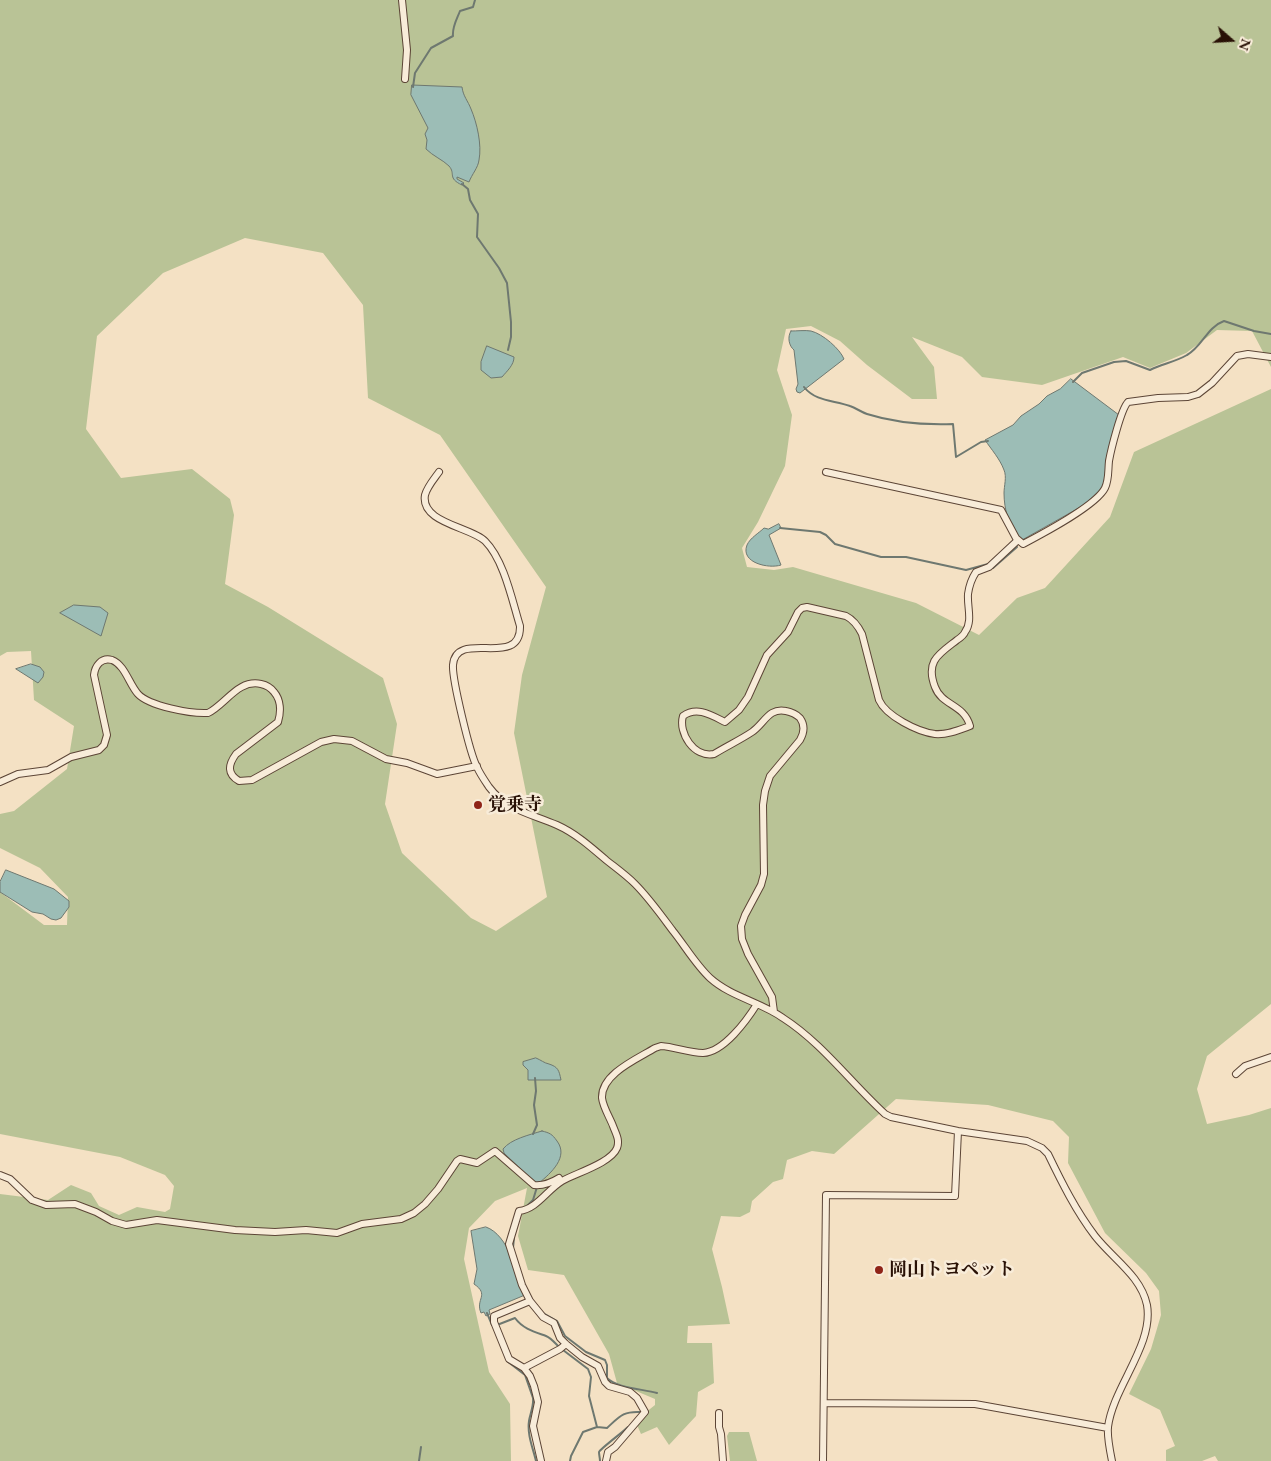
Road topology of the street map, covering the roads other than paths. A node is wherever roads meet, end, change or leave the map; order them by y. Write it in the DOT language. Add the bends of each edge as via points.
graph roads {
  1 [pos="402,0"];
  2 [pos="405,79"];
  3 [pos="1271,357"];
  4 [pos="439,472"];
  5 [pos="826,472"];
  6 [pos="1018,540"];
  7 [pos="476,766"];
  8 [pos="0,782"];
  9 [pos="757,1004"];
  10 [pos="774,1012"];
  11 [pos="1271,1057"];
  12 [pos="1236,1074"];
  13 [pos="958,1131"];
  14 [pos="0,1175"];
  15 [pos="573,1175"];
  16 [pos="530,1301"];
  17 [pos="566,1344"];
  18 [pos="524,1368"];
  19 [pos="824,1404"];
  20 [pos="719,1413"];
  21 [pos="1108,1428"];
  22 [pos="541,1461"];
  23 [pos="606,1461"];
  24 [pos="722,1461"];
  25 [pos="823,1461"];
  26 [pos="1112,1461"];
  1 -- 2 [label="street" via="407,50"];
  3 -- 6 [label="street" via="1237,356 1198,394 1128,402 1123,409 1103,491 1040,535 1023,544"];
  4 -- 7 [label="street" via="425,496 429,512 485,540 500,565 520,626 517,640 511,645 462,649 454,659 456,687"];
  5 -- 6 [label="street" via="1001,510"];
  6 -- 10 [label="street" via="989,567 976,572 968,593 969,624 965,633 934,658 932,677 941,697 958,707 970,726 935,734 913,727 887,711 879,700 858,626 846,616 807,607 798,612 788,632 767,655 748,697 725,722 698,710 683,716 682,730 690,744 701,754 708,755 754,731 778,710 796,714 803,725 800,740 770,776 765,791 764,874 741,926 742,939 772,997"];
  7 -- 8 [label="street" via="437,774 386,759 352,741 334,739 321,742 252,780 239,781 231,774 231,761 278,722 280,716 279,702 270,688 246,684 208,713 155,705 138,694 119,664 106,660 95,667 94,675 107,735 104,745 98,750 64,760 48,770 18,774"];
  7 -- 9 [label="street" via="498,797 513,808 558,825 574,835 635,884 710,978"];
  9 -- 10 [label="street"];
  9 -- 15 [label="street" via="718,1048 704,1053 661,1046 610,1077 603,1089 602,1100 618,1137 617,1147 605,1161"];
  10 -- 13 [label="street" via="810,1039 884,1114"];
  11 -- 12 [label="street" via="1246,1066"];
  13 -- 19 [label="street" via="955,1196 826,1195"];
  13 -- 21 [label="street" via="1027,1141 1042,1148 1079,1214 1142,1290 1148,1317 1145,1336 1122,1386"];
  14 -- 15 [label="street" via="10,1179 32,1200 46,1205 75,1204 126,1225 158,1220 235,1230 337,1232 362,1224 401,1219 414,1213 438,1189 460,1159 477,1163 495,1151 537,1185 551,1183 569,1172"];
  15 -- 16 [label="street" via="556,1185 532,1207 519,1211 509,1244"];
  16 -- 17 [label="street" via="543,1317 554,1323"];
  16 -- 18 [label="street" via="494,1316 507,1355"];
  17 -- 18 [label="street"];
  17 -- 23 [label="street" via="598,1366 609,1386 638,1398 644,1410 631,1430 608,1452"];
  18 -- 22 [label="street" via="538,1397 533,1426"];
  19 -- 21 [label="street" via="975,1404"];
  19 -- 25 [label="street"];
  20 -- 24 [label="street"];
  21 -- 26 [label="street"];
}
